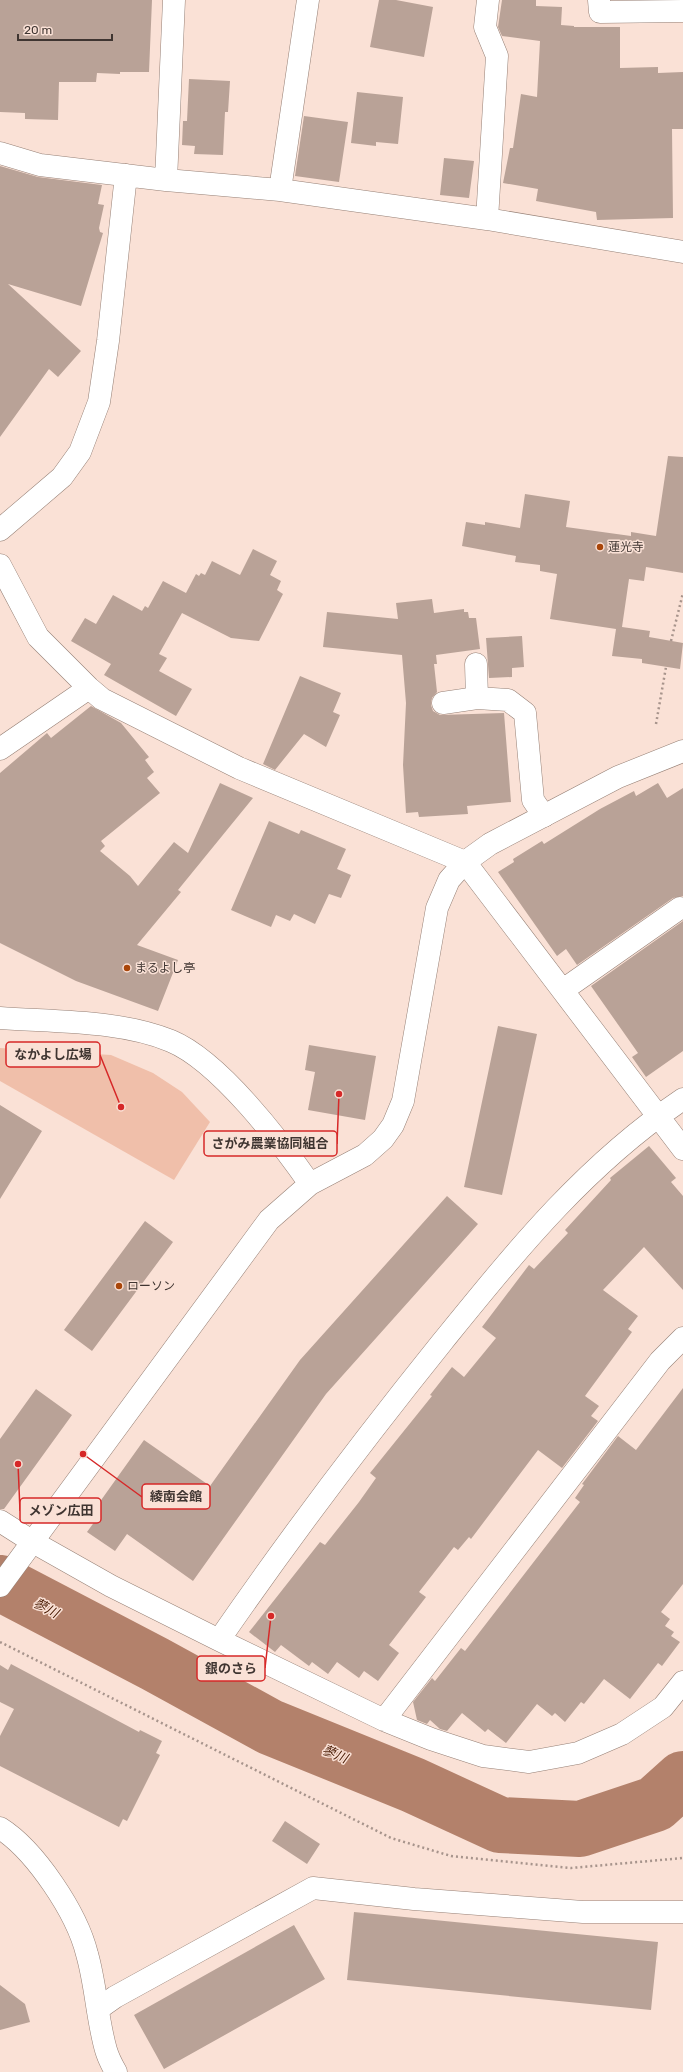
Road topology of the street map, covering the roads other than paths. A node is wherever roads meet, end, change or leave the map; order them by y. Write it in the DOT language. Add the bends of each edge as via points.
graph roads {
  1 [pos="174,0"];
  2 [pos="308,0"];
  3 [pos="488,0"];
  4 [pos="599,0"];
  5 [pos="683,11"];
  6 [pos="0,153"];
  7 [pos="126,175"];
  8 [pos="166,180"];
  9 [pos="280,190"];
  10 [pos="487,219"];
  11 [pos="683,252"];
  12 [pos="0,530"];
  13 [pos="0,565"];
  14 [pos="476,664"];
  15 [pos="90,688"];
  16 [pos="477,698"];
  17 [pos="443,703"];
  18 [pos="0,749"];
  19 [pos="683,751"];
  20 [pos="544,816"];
  21 [pos="465,862"];
  22 [pos="680,908"];
  23 [pos="563,990"];
  24 [pos="0,1018"];
  25 [pos="683,1099"];
  26 [pos="658,1116"];
  27 [pos="683,1149"];
  28 [pos="310,1184"];
  29 [pos="683,1338"];
  30 [pos="0,1521"];
  31 [pos="29,1548"];
  32 [pos="0,1586"];
  33 [pos="219,1640"];
  34 [pos="683,1682"];
  35 [pos="384,1720"];
  36 [pos="0,1828"];
  37 [pos="683,1912"];
  38 [pos="98,2009"];
  39 [pos="116,2072"];
  1 -- 8 [label="street"];
  2 -- 9 [label="street"];
  3 -- 10 [label="street" via="485,27 497,56"];
  4 -- 5 [label="street" via="600,12"];
  6 -- 7 [label="street" via="40,165"];
  7 -- 8 [label="street"];
  7 -- 12 [label="street" via="99,402 80,452 62,477"];
  8 -- 9 [label="street"];
  9 -- 10 [label="street"];
  10 -- 11 [label="street"];
  13 -- 15 [label="street" via="38,637"];
  14 -- 16 [label="street"];
  15 -- 18 [label="street"];
  15 -- 21 [label="street" via="102,698 239,768"];
  16 -- 17 [label="street"];
  16 -- 20 [label="street" via="508,700 525,713 533,800"];
  19 -- 20 [label="street" via="618,777"];
  20 -- 21 [label="street" via="490,844"];
  21 -- 23 [label="street"];
  21 -- 28 [label="street" via="448,880 437,908 403,1101 393,1125 383,1139 365,1155"];
  22 -- 23 [label="street"];
  23 -- 26 [label="street"];
  24 -- 28 [label="street" via="104,1025 139,1030 171,1041 206,1062 233,1089 295,1162"];
  25 -- 26 [label="street"];
  26 -- 27 [label="street"];
  26 -- 33 [label="street" via="574,1187 531,1234 387,1411 300,1526"];
  28 -- 31 [label="street" via="269,1220"];
  29 -- 35 [label="street" via="660,1361"];
  30 -- 31 [label="street"];
  31 -- 32 [label="street"];
  31 -- 33 [label="street"];
  33 -- 35 [label="street"];
  34 -- 35 [label="street" via="663,1707 622,1734 578,1753 529,1762 483,1756"];
  36 -- 38 [label="street" via="12,1836 42,1870 70,1911 87,1953"];
  37 -- 38 [label="street" via="583,1912 414,1899 313,1888 115,1997"];
  38 -- 39 [label="street" via="106,2050"];
}
